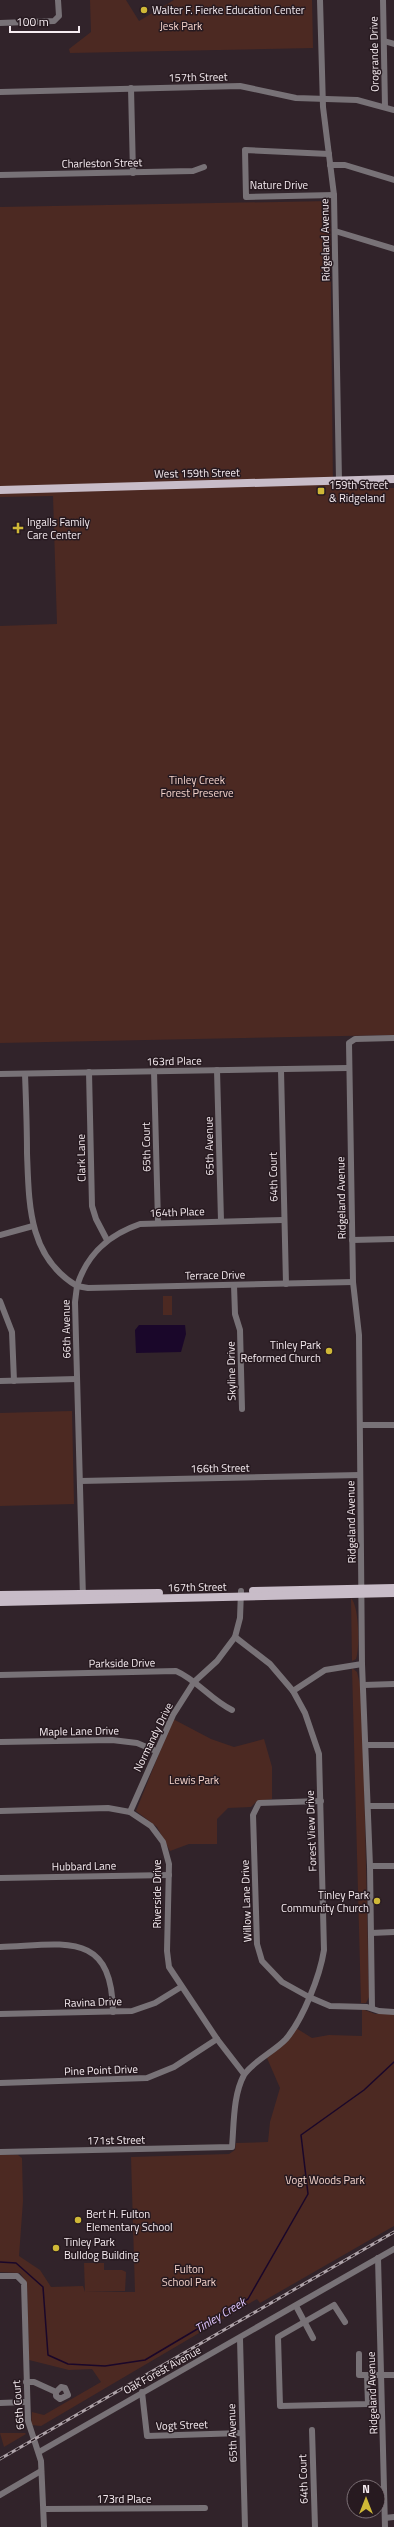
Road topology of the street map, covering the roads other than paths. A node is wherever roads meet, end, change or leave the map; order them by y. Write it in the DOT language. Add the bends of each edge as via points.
graph roads {
  1 [pos="58,0"];
  2 [pos="320,0"];
  3 [pos="383,0"];
  4 [pos="0,23"];
  5 [pos="384,41"];
  6 [pos="394,44"];
  7 [pos="131,88"];
  8 [pos="0,92"];
  9 [pos="322,99"];
  10 [pos="385,107"];
  11 [pos="394,110"];
  12 [pos="328,154"];
  13 [pos="330,165"];
  14 [pos="204,167"];
  15 [pos="133,173"];
  16 [pos="0,175"];
  17 [pos="394,180"];
  18 [pos="334,195"];
  19 [pos="335,231"];
  20 [pos="394,249"];
  21 [pos="394,479"];
  22 [pos="339,481"];
  23 [pos="0,490"];
  24 [pos="394,1038"];
  25 [pos="348,1068"];
  26 [pos="217,1070"];
  27 [pos="281,1070"];
  28 [pos="89,1072"];
  29 [pos="154,1072"];
  30 [pos="0,1074"];
  31 [pos="25,1074"];
  32 [pos="283,1220"];
  33 [pos="221,1221"];
  34 [pos="158,1222"];
  35 [pos="33,1226"];
  36 [pos="0,1235"];
  37 [pos="394,1239"];
  38 [pos="107,1240"];
  39 [pos="352,1240"];
  40 [pos="353,1282"];
  41 [pos="286,1284"];
  42 [pos="234,1285"];
  43 [pos="77,1286"];
  44 [pos="0,1301"];
  45 [pos="77,1380"];
  46 [pos="0,1381"];
  47 [pos="14,1381"];
  48 [pos="242,1409"];
  49 [pos="361,1425"];
  50 [pos="394,1425"];
  51 [pos="360,1475"];
  52 [pos="80,1481"];
  53 [pos="394,1588"];
  54 [pos="362,1591"];
  55 [pos="394,1593"];
  56 [pos="241,1594"];
  57 [pos="0,1595"];
  58 [pos="83,1597"];
  59 [pos="0,1602"];
  60 [pos="235,1637"];
  61 [pos="362,1664"];
  62 [pos="0,1675"];
  63 [pos="194,1682"];
  64 [pos="394,1684"];
  65 [pos="364,1685"];
  66 [pos="293,1691"];
  67 [pos="232,1710"];
  68 [pos="0,1742"];
  69 [pos="366,1745"];
  70 [pos="394,1745"];
  71 [pos="156,1751"];
  72 [pos="321,1801"];
  73 [pos="368,1806"];
  74 [pos="394,1806"];
  75 [pos="0,1811"];
  76 [pos="130,1812"];
  77 [pos="370,1866"];
  78 [pos="394,1866"];
  79 [pos="169,1875"];
  80 [pos="0,1878"];
  81 [pos="371,1932"];
  82 [pos="394,1932"];
  83 [pos="0,1947"];
  84 [pos="181,1987"];
  85 [pos="309,1997"];
  86 [pos="372,2008"];
  87 [pos="113,2012"];
  88 [pos="394,2012"];
  89 [pos="0,2014"];
  90 [pos="217,2039"];
  91 [pos="244,2074"];
  92 [pos="0,2083"];
  93 [pos="0,2152"];
  94 [pos="394,2249"];
  95 [pos="378,2258"];
  96 [pos="0,2276"];
  97 [pos="296,2306"];
  98 [pos="304,2322"];
  99 [pos="345,2322"];
  100 [pos="313,2338"];
  101 [pos="240,2339"];
  102 [pos="358,2354"];
  103 [pos="367,2375"];
  104 [pos="382,2375"];
  105 [pos="394,2375"];
  106 [pos="26,2382"];
  107 [pos="56,2392"];
  108 [pos="142,2392"];
  109 [pos="26,2402"];
  110 [pos="0,2403"];
  111 [pos="312,2430"];
  112 [pos="242,2433"];
  113 [pos="39,2452"];
  114 [pos="41,2471"];
  115 [pos="384,2479"];
  116 [pos="0,2495"];
  117 [pos="205,2508"];
  118 [pos="44,2509"];
  119 [pos="44,2527"];
  120 [pos="245,2527"];
  121 [pos="314,2527"];
  1 -- 4 [label="street" via="57,18 50,22"];
  2 -- 9 [label="street, Ridgeland Avenue"];
  3 -- 5 [label="street, Orogrande Drive"];
  5 -- 6 [label="street"];
  5 -- 10 [label="street, Orogrande Drive"];
  7 -- 8 [label="street, 157th Street"];
  7 -- 9 [label="street, 157th Street" via="240,86 296,98"];
  7 -- 15 [label="street"];
  9 -- 10 [label="street, 157th Street" via="357,100"];
  9 -- 12 [label="street, Ridgeland Avenue"];
  10 -- 11 [label="street, 157th Street"];
  12 -- 13 [label="street, Ridgeland Avenue"];
  12 -- 18 [label="street, Nature Drive" via="245,150 246,197"];
  13 -- 17 [label="street" via="345,165"];
  13 -- 18 [label="street, Ridgeland Avenue"];
  14 -- 15 [label="street, Charleston Street" via="193,171"];
  15 -- 16 [label="street, Charleston Street"];
  18 -- 19 [label="street, Ridgeland Avenue"];
  19 -- 20 [label="street"];
  19 -- 22 [label="street, Ridgeland Avenue"];
  21 -- 22 [label="main road, West 159th Street"];
  22 -- 23 [label="main road, West 159th Street"];
  24 -- 25 [label="street, Ridgeland Avenue" via="355,1039 349,1043"];
  25 -- 27 [label="street, 163rd Place"];
  25 -- 39 [label="street, Ridgeland Avenue"];
  26 -- 27 [label="street, 163rd Place"];
  26 -- 29 [label="street, 163rd Place"];
  26 -- 33 [label="street, 65th Avenue"];
  27 -- 32 [label="street, 64th Court"];
  28 -- 29 [label="street, 163rd Place"];
  28 -- 31 [label="street, 163rd Place"];
  28 -- 38 [label="street, Clark Lane" via="92,1206"];
  29 -- 34 [label="street, 65th Court"];
  30 -- 31 [label="street, 163rd Place"];
  31 -- 35 [label="street, 66th Avenue" via="29,1198"];
  32 -- 33 [label="street, 164th Place"];
  32 -- 41 [label="street, 64th Court"];
  33 -- 34 [label="street, 164th Place"];
  34 -- 38 [label="street, 164th Place" via="122,1230"];
  35 -- 36 [label="street"];
  35 -- 43 [label="street, 66th Avenue" via="48,1259 62,1277"];
  37 -- 39 [label="street"];
  38 -- 43 [label="street, 164th Place" via="83,1268"];
  39 -- 40 [label="street, Ridgeland Avenue"];
  40 -- 41 [label="street, Terrace Drive"];
  40 -- 49 [label="street, Ridgeland Avenue" via="359,1335"];
  41 -- 42 [label="street, Terrace Drive"];
  42 -- 43 [label="street, Terrace Drive" via="88,1288"];
  42 -- 48 [label="street, Skyline Drive" via="235,1314 240,1330"];
  43 -- 45 [label="street, 66th Avenue"];
  44 -- 47 [label="street" via="12,1332"];
  45 -- 47 [label="street"];
  45 -- 52 [label="street, 66th Avenue"];
  46 -- 47 [label="street"];
  49 -- 50 [label="street"];
  49 -- 51 [label="street, Ridgeland Avenue"];
  51 -- 52 [label="street, 166th Street"];
  51 -- 54 [label="street, Ridgeland Avenue"];
  52 -- 58 [label="street, 66th Avenue"];
  53 -- 54 [label="main road, 167th Street"];
  54 -- 55 [label="main road, 167th Street"];
  54 -- 56 [label="main road, 167th Street"];
  54 -- 61 [label="street, Ridgeland Avenue"];
  56 -- 58 [label="main road, 167th Street"];
  56 -- 60 [label="street, Normandy Drive" via="240,1618"];
  57 -- 58 [label="main road, 167th Street"];
  58 -- 59 [label="main road, 167th Street"];
  60 -- 63 [label="street, Normandy Drive" via="217,1661"];
  60 -- 66 [label="street, Forest View Drive" via="270,1664"];
  61 -- 65 [label="street, Ridgeland Avenue"];
  61 -- 66 [label="street" via="325,1670"];
  62 -- 63 [label="street, Parkside Drive" via="176,1671"];
  63 -- 67 [label="street, Parkside Drive" via="220,1704"];
  63 -- 71 [label="street, Normandy Drive" via="173,1715"];
  64 -- 65 [label="street"];
  65 -- 69 [label="street, Ridgeland Avenue"];
  66 -- 72 [label="street, Forest View Drive" via="305,1713 319,1754"];
  68 -- 71 [label="street, Maple Lane Drive" via="112,1740 137,1743"];
  69 -- 70 [label="street"];
  69 -- 73 [label="street, Ridgeland Avenue"];
  71 -- 76 [label="street, Normandy Drive"];
  72 -- 85 [label="street, Forest View Drive" via="324,1950 319,1975"];
  72 -- 85 [label="street, Willow Lane Drive" via="258,1803 253,1815 257,1944 262,1961 282,1982"];
  73 -- 74 [label="street"];
  73 -- 77 [label="street, Ridgeland Avenue"];
  75 -- 76 [label="street, Riverside Drive" via="108,1808"];
  76 -- 79 [label="street, Riverside Drive" via="151,1826 163,1842 167,1852"];
  77 -- 78 [label="street"];
  77 -- 81 [label="street, Ridgeland Avenue"];
  79 -- 80 [label="street, Hubbard Lane"];
  79 -- 84 [label="street, Riverside Drive" via="167,1961"];
  81 -- 82 [label="street"];
  81 -- 86 [label="street, Ridgeland Avenue"];
  83 -- 87 [label="street" via="65,1945 90,1952 100,1960 110,1977"];
  84 -- 87 [label="street, Ravina Drive" via="149,2006 132,2011"];
  84 -- 90 [label="street, Riverside Drive"];
  85 -- 86 [label="street, Willow Lane Drive" via="330,2006"];
  85 -- 91 [label="street, Forest View Drive" via="286,2039"];
  86 -- 88 [label="street, Willow Lane Drive"];
  87 -- 89 [label="street, Ravina Drive"];
  90 -- 91 [label="street, Riverside Drive"];
  90 -- 92 [label="street, Pine Point Drive" via="174,2068 147,2078"];
  91 -- 93 [label="street, 171st Street" via="236,2100 232,2147"];
  94 -- 95 [label="street, Oak Forest Avenue"];
  95 -- 97 [label="street, Oak Forest Avenue"];
  95 -- 104 [label="street, Ridgeland Avenue"];
  96 -- 106 [label="street, 66th Court" via="17,2276 24,2283"];
  97 -- 98 [label="street"];
  97 -- 101 [label="street, Oak Forest Avenue"];
  98 -- 99 [label="street" via="334,2305"];
  98 -- 100 [label="street"];
  98 -- 103 [label="street" via="278,2337 280,2406 368,2404"];
  101 -- 108 [label="street, Oak Forest Avenue"];
  101 -- 112 [label="street, 65th Avenue"];
  102 -- 103 [label="street" via="359,2375"];
  103 -- 104 [label="street"];
  104 -- 105 [label="street"];
  104 -- 115 [label="street, Ridgeland Avenue"];
  106 -- 107 [label="street" via="34,2382"];
  106 -- 109 [label="street, 66th Court"];
  108 -- 112 [label="street, Vogt Street" via="146,2436"];
  108 -- 113 [label="street, Oak Forest Avenue"];
  109 -- 110 [label="street"];
  109 -- 113 [label="street, 66th Court" via="29,2432"];
  111 -- 121 [label="street, 64th Court"];
  112 -- 120 [label="street, 65th Avenue"];
  113 -- 114 [label="street, 66th Court"];
  114 -- 116 [label="street"];
  114 -- 118 [label="street, 66th Court"];
  117 -- 118 [label="street, 173rd Place"];
  118 -- 119 [label="street, 66th Court"];
}
